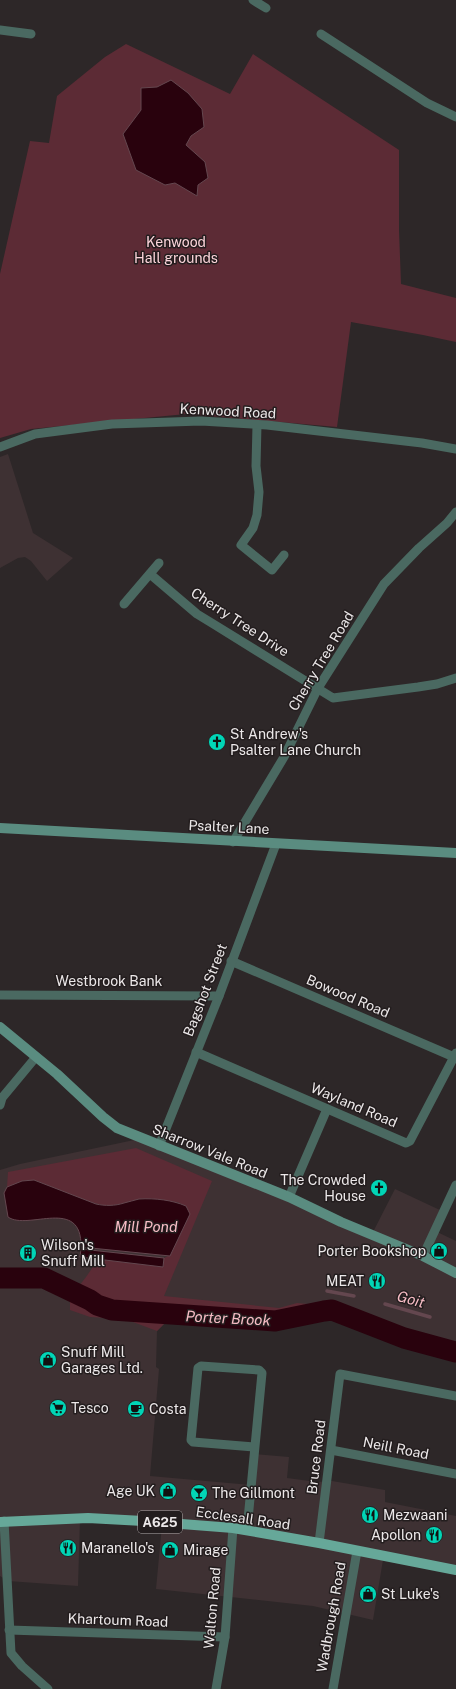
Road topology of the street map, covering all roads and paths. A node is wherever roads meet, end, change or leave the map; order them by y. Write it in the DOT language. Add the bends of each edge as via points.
graph roads {
  1 [pos="253,0"];
  2 [pos="266,8"];
  3 [pos="0,30"];
  4 [pos="32,34"];
  5 [pos="321,34"];
  6 [pos="456,118"];
  7 [pos="257,425"];
  8 [pos="0,447"];
  9 [pos="456,449"];
  10 [pos="456,512"];
  11 [pos="284,555"];
  12 [pos="159,563"];
  13 [pos="150,574"];
  14 [pos="124,604"];
  15 [pos="456,678"];
  16 [pos="318,688"];
  17 [pos="0,828"];
  18 [pos="233,842"];
  19 [pos="276,844"];
  20 [pos="456,853"];
  21 [pos="230,962"];
  22 [pos="0,995"];
  23 [pos="219,996"];
  24 [pos="0,1027"];
  25 [pos="196,1052"];
  26 [pos="455,1055"];
  27 [pos="36,1056"];
  28 [pos="0,1105"];
  29 [pos="327,1109"];
  30 [pos="159,1146"];
  31 [pos="456,1185"];
  32 [pos="289,1197"];
  33 [pos="423,1256"];
  34 [pos="456,1273"];
  35 [pos="456,1396"];
  36 [pos="254,1447"];
  37 [pos="331,1450"];
  38 [pos="456,1474"];
  39 [pos="2,1521"];
  40 [pos="233,1528"];
  41 [pos="247,1530"];
  42 [pos="319,1543"];
  43 [pos="357,1551"];
  44 [pos="456,1570"];
  45 [pos="9,1630"];
  46 [pos="225,1637"];
  47 [pos="48,1689"];
  48 [pos="216,1689"];
  49 [pos="333,1689"];
  1 -- 2 [label="street"];
  3 -- 4 [label="street"];
  5 -- 6 [label="street" via="427,103"];
  7 -- 8 [label="street, Kenwood Road" via="201,421 112,424 34,434"];
  7 -- 9 [label="street, Kenwood Road"];
  7 -- 11 [label="street" via="257,515 253,528 241,545 272,570"];
  10 -- 16 [label="street, Cherry Tree Road" via="384,584"];
  12 -- 13 [label="street"];
  13 -- 14 [label="street"];
  13 -- 16 [label="street, Cherry Tree Drive" via="197,614"];
  15 -- 16 [label="street, Cherry Tree Drive" via="437,684 334,698"];
  16 -- 18 [label="street, Cherry Tree Road" via="284,757"];
  17 -- 18 [label="street, Psalter Lane"];
  18 -- 19 [label="street, Psalter Lane"];
  19 -- 20 [label="street, Psalter Lane"];
  19 -- 21 [label="street, Bagshot Street"];
  21 -- 23 [label="street, Bagshot Street"];
  21 -- 26 [label="street, Bowood Road"];
  22 -- 23 [label="street, Westbrook Bank"];
  23 -- 25 [label="street, Bagshot Street"];
  24 -- 27 [label="street, Sharrow Vale Road"];
  25 -- 29 [label="street, Wayland Road"];
  25 -- 30 [label="street, Bagshot Street"];
  26 -- 29 [label="street, Wayland Road" via="410,1141 406,1143"];
  27 -- 28 [label="street" via="2,1098"];
  27 -- 30 [label="street, Sharrow Vale Road" via="117,1128"];
  29 -- 32 [label="street"];
  30 -- 32 [label="street, Sharrow Vale Road"];
  31 -- 33 [label="street"];
  32 -- 33 [label="street, Sharrow Vale Road"];
  33 -- 34 [label="street, Sharrow Vale Road"];
  35 -- 37 [label="street, Bruce Road" via="340,1374"];
  36 -- 36 [label="street" via="262,1373 259,1370 201,1366 198,1368 191,1440"];
  36 -- 41 [label="street"];
  37 -- 38 [label="street, Neill Road"];
  37 -- 42 [label="street, Bruce Road"];
  39 -- 40 [label="main road, Ecclesall Road / A625" via="88,1518"];
  39 -- 45 [label="street"];
  40 -- 41 [label="main road, Ecclesall Road / A625"];
  40 -- 46 [label="street, Walton Road"];
  41 -- 42 [label="main road, Ecclesall Road / A625"];
  42 -- 43 [label="main road, Ecclesall Road / A625"];
  43 -- 44 [label="main road, Ecclesall Road / A625"];
  43 -- 49 [label="street, Wadbrough Road"];
  45 -- 46 [label="street, Khartoum Road"];
  45 -- 47 [label="street" via="11,1653"];
  46 -- 48 [label="street, Walton Road"];
}
